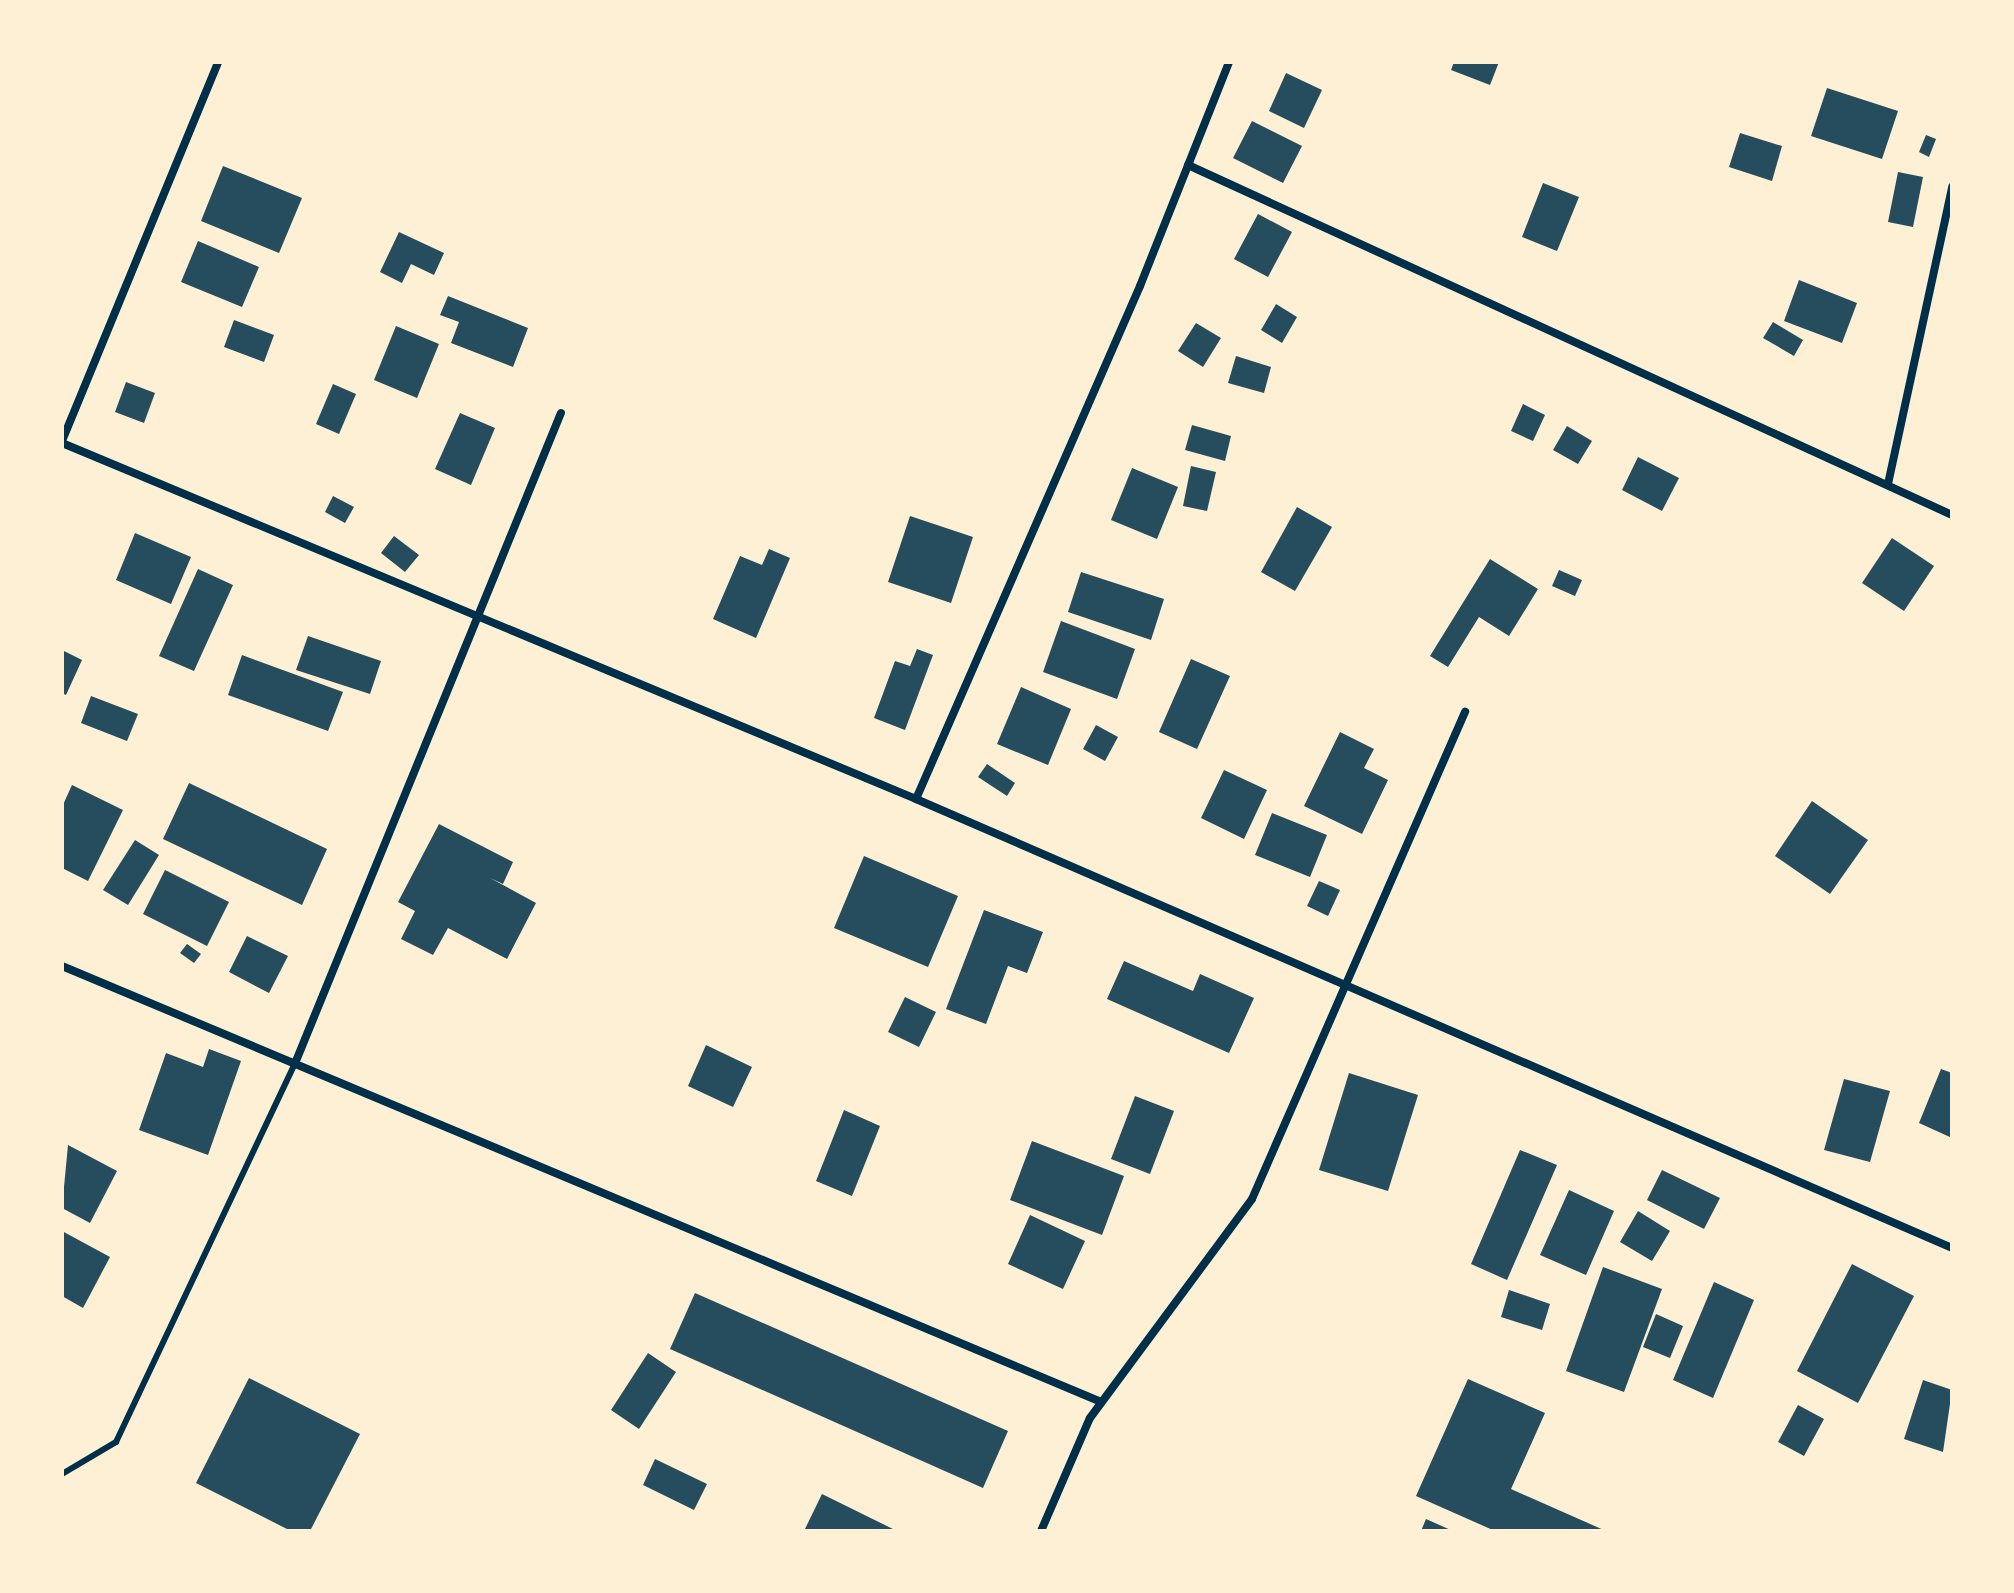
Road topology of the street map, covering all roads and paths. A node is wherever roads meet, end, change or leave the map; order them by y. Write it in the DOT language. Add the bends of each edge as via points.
graph roads {
  1 [pos="218,62"];
  2 [pos="1229,62"];
  3 [pos="1188,165"];
  4 [pos="1952,187"];
  5 [pos="561,413"];
  6 [pos="62,442"];
  7 [pos="1888,484"];
  8 [pos="1952,515"];
  9 [pos="478,618"];
  10 [pos="1465,712"];
  11 [pos="916,799"];
  12 [pos="62,966"];
  13 [pos="1344,984"];
  14 [pos="296,1061"];
  15 [pos="1952,1248"];
  16 [pos="1101,1402"];
  17 [pos="62,1474"];
  18 [pos="1041,1531"];
  1 -- 6 [label="street"];
  2 -- 3 [label="street"];
  3 -- 7 [label="street"];
  3 -- 11 [label="street"];
  4 -- 7 [label="street"];
  5 -- 9 [label="street"];
  6 -- 9 [label="street"];
  7 -- 8 [label="street"];
  9 -- 11 [label="street"];
  9 -- 14 [label="street"];
  10 -- 13 [label="street"];
  11 -- 13 [label="street"];
  12 -- 14 [label="street"];
  13 -- 15 [label="street"];
  13 -- 16 [label="street" via="1252,1199"];
  14 -- 16 [label="street"];
  14 -- 17 [label="lane" via="116,1442"];
  16 -- 18 [label="street"];
}
